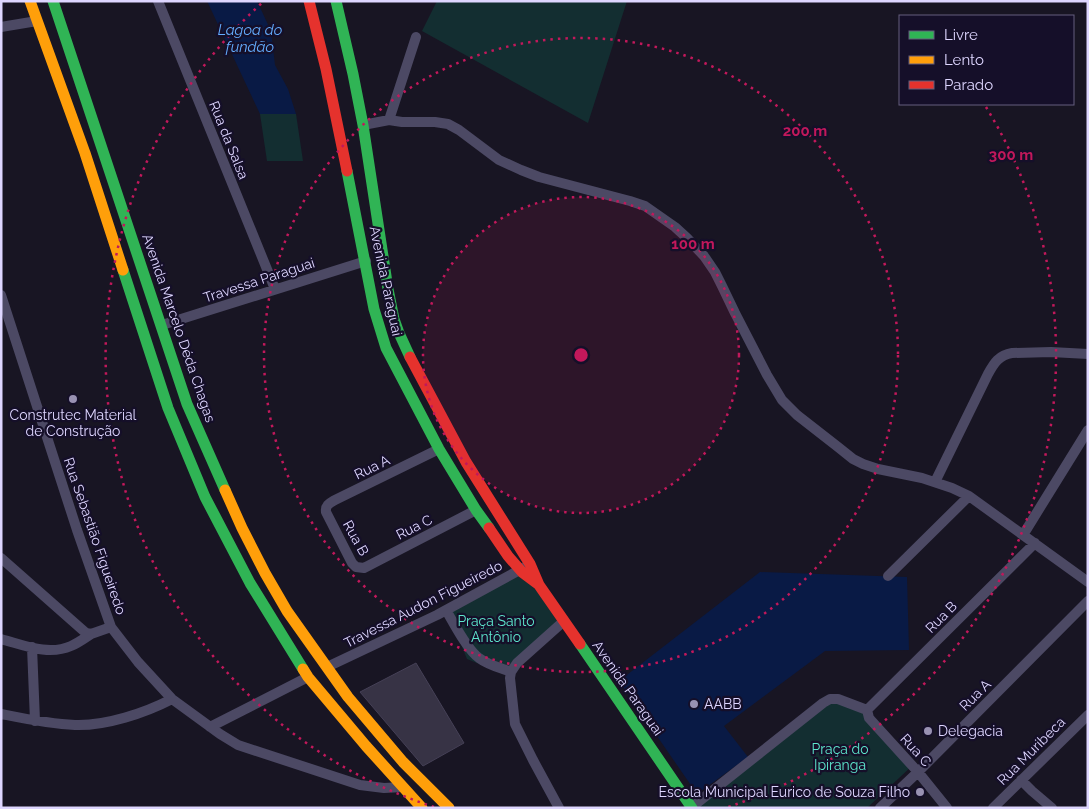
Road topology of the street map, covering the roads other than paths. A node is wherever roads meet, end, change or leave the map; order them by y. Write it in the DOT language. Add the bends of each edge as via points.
graph roads {
  1 [pos="30,1"];
  2 [pos="54,1"];
  3 [pos="158,1"];
  4 [pos="309,1"];
  5 [pos="336,1"];
  6 [pos="37,20"];
  7 [pos="1,27"];
  8 [pos="416,37"];
  9 [pos="390,120"];
  10 [pos="363,125"];
  11 [pos="140,261"];
  12 [pos="366,261"];
  13 [pos="122,267"];
  14 [pos="147,282"];
  15 [pos="130,289"];
  16 [pos="275,289"];
  17 [pos="1,295"];
  18 [pos="162,325"];
  19 [pos="1088,354"];
  20 [pos="1088,430"];
  21 [pos="439,449"];
  22 [pos="935,482"];
  23 [pos="969,496"];
  24 [pos="476,510"];
  25 [pos="328,516"];
  26 [pos="1023,535"];
  27 [pos="1035,543"];
  28 [pos="1,558"];
  29 [pos="525,567"];
  30 [pos="364,568"];
  31 [pos="888,576"];
  32 [pos="1086,578"];
  33 [pos="1088,601"];
  34 [pos="446,610"];
  35 [pos="287,611"];
  36 [pos="272,620"];
  37 [pos="564,621"];
  38 [pos="298,626"];
  39 [pos="111,627"];
  40 [pos="92,634"];
  41 [pos="282,635"];
  42 [pos="1,639"];
  43 [pos="32,647"];
  44 [pos="327,667"];
  45 [pos="512,672"];
  46 [pos="308,678"];
  47 [pos="172,699"];
  48 [pos="867,710"];
  49 [pos="1,714"];
  50 [pos="1088,715"];
  51 [pos="35,721"];
  52 [pos="210,726"];
  53 [pos="918,772"];
  54 [pos="1022,780"];
  55 [pos="402,787"];
  56 [pos="692,807"];
  57 [pos="422,808"];
  58 [pos="448,808"];
  59 [pos="559,808"];
  60 [pos="880,808"];
  61 [pos="947,808"];
  62 [pos="994,808"];
  63 [pos="1052,808"];
  1 -- 6 [label="main road"];
  2 -- 11 [label="main road, Avenida Marcelo Déda Chagas"];
  3 -- 16 [label="street, Rua da Salsa"];
  4 -- 12 [label="main road, Avenida Paraguai"];
  5 -- 10 [label="main road, Avenida Paraguai"];
  6 -- 7 [label="street"];
  6 -- 13 [label="main road"];
  8 -- 9 [label="street"];
  9 -- 10 [label="street"];
  9 -- 22 [label="street" via="448,124 499,160 521,170 646,206 687,238 709,264 782,400 853,459 878,469"];
  10 -- 29 [label="main road, Avenida Paraguai" via="388,289 399,333"];
  11 -- 13 [label="main road"];
  11 -- 14 [label="main road, Avenida Marcelo Déda Chagas"];
  12 -- 16 [label="street, Travessa Paraguai"];
  12 -- 21 [label="main road, Avenida Paraguai" via="374,309 386,348"];
  13 -- 15 [label="main road"];
  14 -- 15 [label="main road"];
  14 -- 18 [label="main road, Avenida Marcelo Déda Chagas"];
  15 -- 36 [label="main road" via="185,451 221,529"];
  16 -- 18 [label="street, Travessa Paraguai"];
  17 -- 39 [label="street, Rua Sebastião Figueiredo"];
  18 -- 35 [label="main road, Avenida Marcelo Déda Chagas" via="187,404 221,482"];
  19 -- 22 [label="street" via="1012,353 998,358"];
  20 -- 26 [label="street"];
  21 -- 24 [label="main road, Avenida Paraguai"];
  21 -- 25 [label="street, Rua A" via="329,503 326,508"];
  22 -- 23 [label="street"];
  23 -- 26 [label="street"];
  23 -- 31 [label="street"];
  24 -- 29 [label="main road, Avenida Paraguai" via="508,556"];
  24 -- 30 [label="street, Rua C"];
  25 -- 30 [label="street, Rua B" via="354,566"];
  26 -- 27 [label="street"];
  27 -- 32 [label="street"];
  27 -- 48 [label="street, Rua B"];
  28 -- 40 [label="street" via="87,634"];
  29 -- 34 [label="street, Travessa Audon Figueiredo"];
  29 -- 37 [label="main road, Avenida Paraguai"];
  33 -- 53 [label="street, Rua A"];
  34 -- 44 [label="street, Travessa Audon Figueiredo"];
  34 -- 45 [label="street" via="476,657"];
  35 -- 36 [label="main road"];
  35 -- 38 [label="main road, Avenida Marcelo Déda Chagas"];
  36 -- 41 [label="main road"];
  37 -- 45 [label="street" via="517,663"];
  37 -- 56 [label="main road, Avenida Paraguai"];
  38 -- 41 [label="main road"];
  38 -- 44 [label="main road, Avenida Marcelo Déda Chagas"];
  39 -- 40 [label="street"];
  39 -- 47 [label="street, Rua Sebastião Figueiredo"];
  40 -- 43 [label="street" via="63,649"];
  41 -- 46 [label="main road"];
  42 -- 43 [label="street"];
  43 -- 51 [label="street"];
  44 -- 58 [label="main road, Avenida Marcelo Déda Chagas" via="359,711"];
  45 -- 59 [label="street" via="510,682 515,724"];
  46 -- 52 [label="street"];
  46 -- 55 [label="main road"];
  47 -- 51 [label="street" via="136,714 94,724"];
  47 -- 52 [label="street, Rua Sebastião Figueiredo"];
  48 -- 53 [label="street, Rua C" via="869,718"];
  48 -- 56 [label="street" via="838,699 823,702"];
  49 -- 51 [label="street"];
  50 -- 54 [label="street, Rua Muribeca"];
  52 -- 55 [label="street, Rua Sebastião Figueiredo" via="238,746 348,781 374,787"];
  53 -- 60 [label="street, Rua A"];
  53 -- 61 [label="street, Rua C"];
  54 -- 62 [label="street, Rua Muribeca"];
  54 -- 63 [label="street"];
  55 -- 57 [label="main road"];
}
